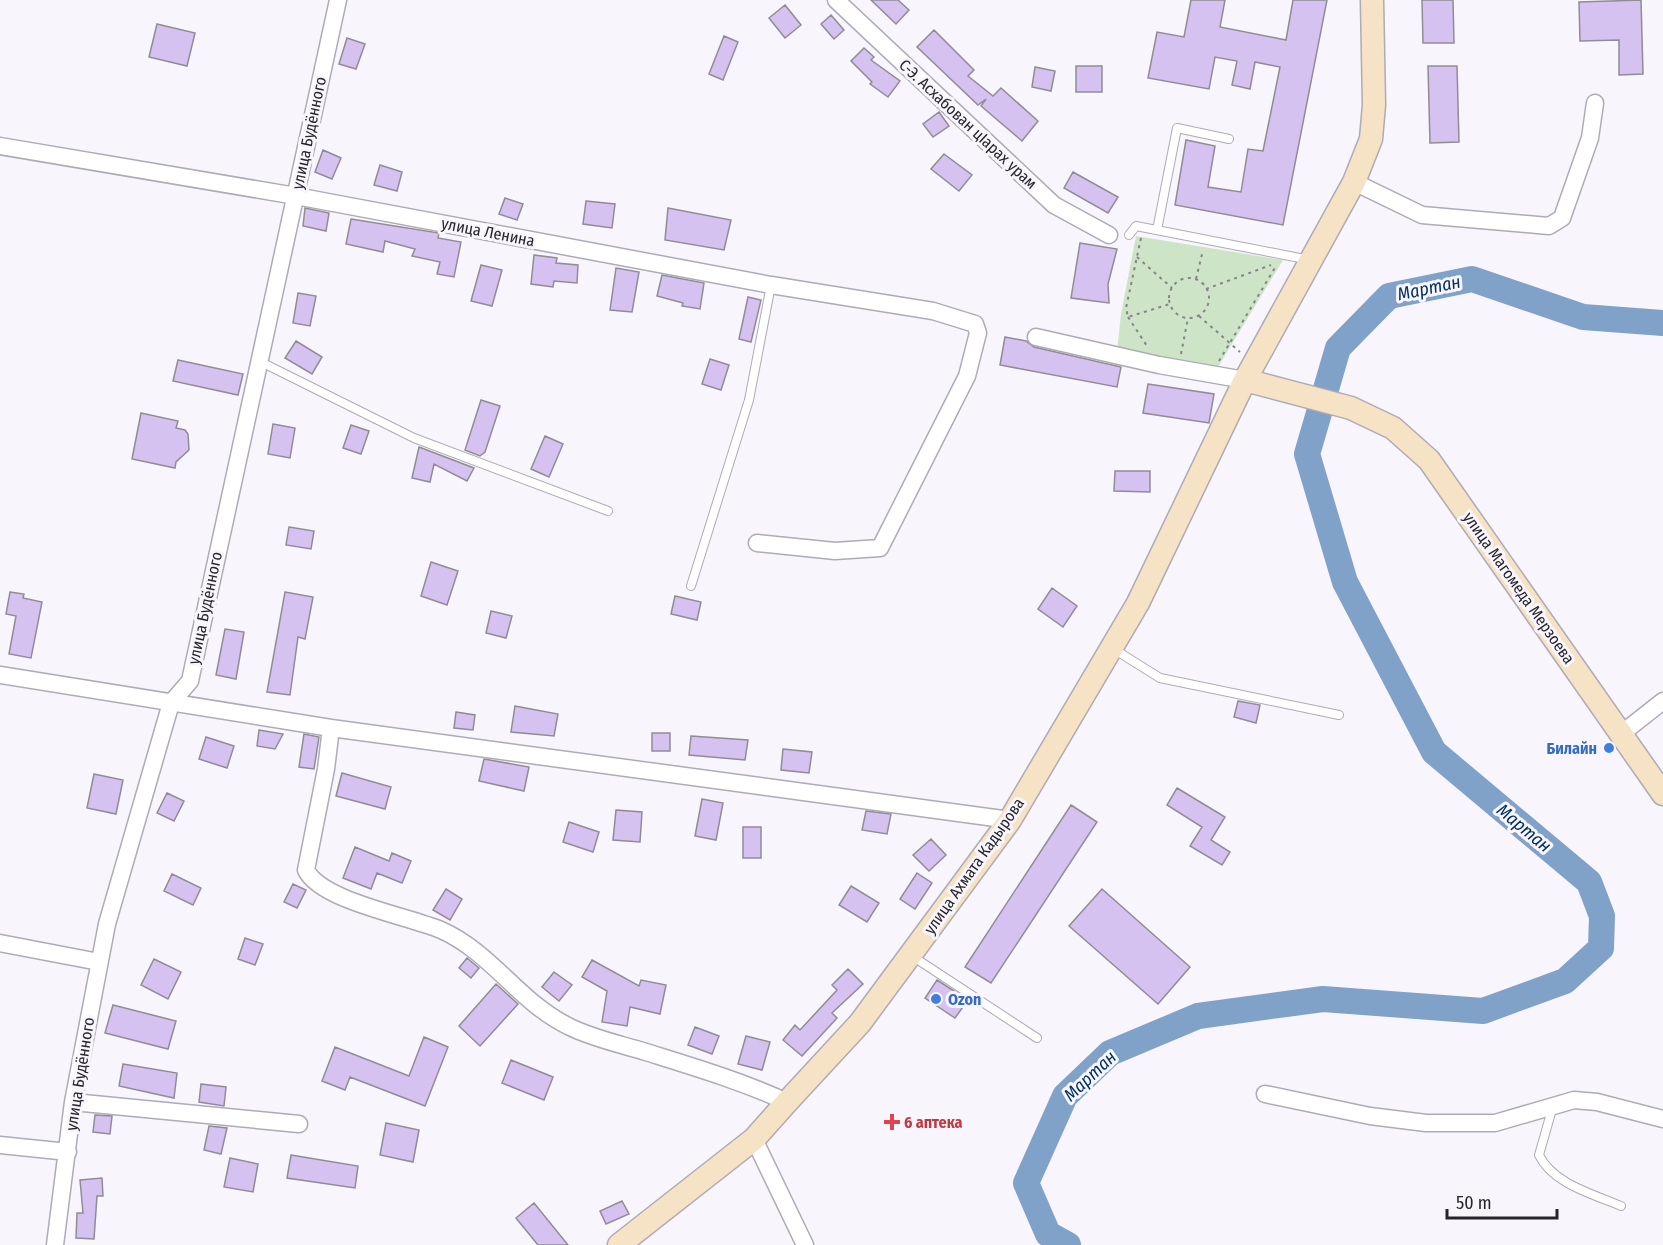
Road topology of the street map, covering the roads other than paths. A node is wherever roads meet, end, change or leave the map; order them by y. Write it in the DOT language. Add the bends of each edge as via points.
graph roads {
  1 [pos="338,0"];
  2 [pos="836,0"];
  3 [pos="1372,0"];
  4 [pos="1594,103"];
  5 [pos="1229,139"];
  6 [pos="0,146"];
  7 [pos="1354,182"];
  8 [pos="296,196"];
  9 [pos="1157,230"];
  10 [pos="1109,235"];
  11 [pos="1129,235"];
  12 [pos="1311,260"];
  13 [pos="771,285"];
  14 [pos="1036,337"];
  15 [pos="260,361"];
  16 [pos="1245,380"];
  17 [pos="608,511"];
  18 [pos="757,543"];
  19 [pos="691,586"];
  20 [pos="1111,648"];
  21 [pos="0,675"];
  22 [pos="1663,702"];
  23 [pos="171,703"];
  24 [pos="1339,715"];
  25 [pos="331,728"];
  26 [pos="1621,734"];
  27 [pos="1663,794"];
  28 [pos="1010,820"];
  29 [pos="0,943"];
  30 [pos="910,955"];
  31 [pos="99,962"];
  32 [pos="1037,1038"];
  33 [pos="1265,1094"];
  34 [pos="73,1102"];
  35 [pos="787,1102"];
  36 [pos="1553,1105"];
  37 [pos="1663,1119"];
  38 [pos="299,1124"];
  39 [pos="754,1139"];
  40 [pos="0,1145"];
  41 [pos="68,1152"];
  42 [pos="1621,1206"];
  43 [pos="55,1245"];
  44 [pos="619,1245"];
  45 [pos="805,1245"];
  1 -- 8 [label="street, улица Будённого"];
  2 -- 10 [label="street, С-Э. Асхабован цIарах урам" via="1054,205"];
  3 -- 7 [label="main road, улица Ахмата Кадырова" via="1371,139"];
  4 -- 7 [label="street" via="1590,138 1562,218 1549,226 1422,214"];
  5 -- 9 [label="lane" via="1177,128"];
  6 -- 8 [label="street, улица Ленина"];
  7 -- 12 [label="main road, улица Ахмата Кадырова"];
  8 -- 13 [label="street, улица Ленина"];
  8 -- 15 [label="street, улица Будённого"];
  9 -- 11 [label="lane" via="1136,226"];
  9 -- 12 [label="lane"];
  12 -- 16 [label="main road, улица Ахмата Кадырова"];
  13 -- 18 [label="street, улица Ленина" via="933,311 975,324 978,333 967,376 880,548 835,551"];
  13 -- 19 [label="lane" via="749,400"];
  14 -- 16 [label="street"];
  15 -- 17 [label="lane" via="414,438"];
  15 -- 23 [label="street, улица Будённого" via="189,681"];
  16 -- 20 [label="main road, улица Ахмата Кадырова" via="1138,603"];
  16 -- 26 [label="main road, улица Магомеда Мерзоева" via="1352,408 1393,428 1429,460"];
  20 -- 24 [label="lane" via="1160,678"];
  20 -- 28 [label="main road, улица Ахмата Кадырова"];
  21 -- 23 [label="street"];
  22 -- 26 [label="street"];
  23 -- 25 [label="street"];
  23 -- 31 [label="street, улица Будённого"];
  25 -- 28 [label="street"];
  25 -- 35 [label="street" via="306,870 311,880 367,906 461,940 567,1026 743,1082"];
  26 -- 27 [label="main road, улица Магомеда Мерзоева"];
  28 -- 30 [label="main road, улица Ахмата Кадырова"];
  29 -- 31 [label="street"];
  30 -- 32 [label="lane"];
  30 -- 35 [label="main road, улица Ахмата Кадырова" via="860,1023"];
  31 -- 34 [label="street, улица Будённого"];
  33 -- 36 [label="street" via="1370,1116 1463,1125 1495,1123"];
  34 -- 38 [label="street"];
  34 -- 41 [label="street, улица Будённого"];
  35 -- 39 [label="main road, улица Ахмата Кадырова"];
  36 -- 37 [label="street" via="1575,1100 1596,1102"];
  36 -- 42 [label="lane" via="1539,1155 1545,1168"];
  39 -- 44 [label="main road, улица Ахмата Кадырова"];
  39 -- 45 [label="street"];
  40 -- 41 [label="street"];
  41 -- 43 [label="street, улица Будённого"];
}
